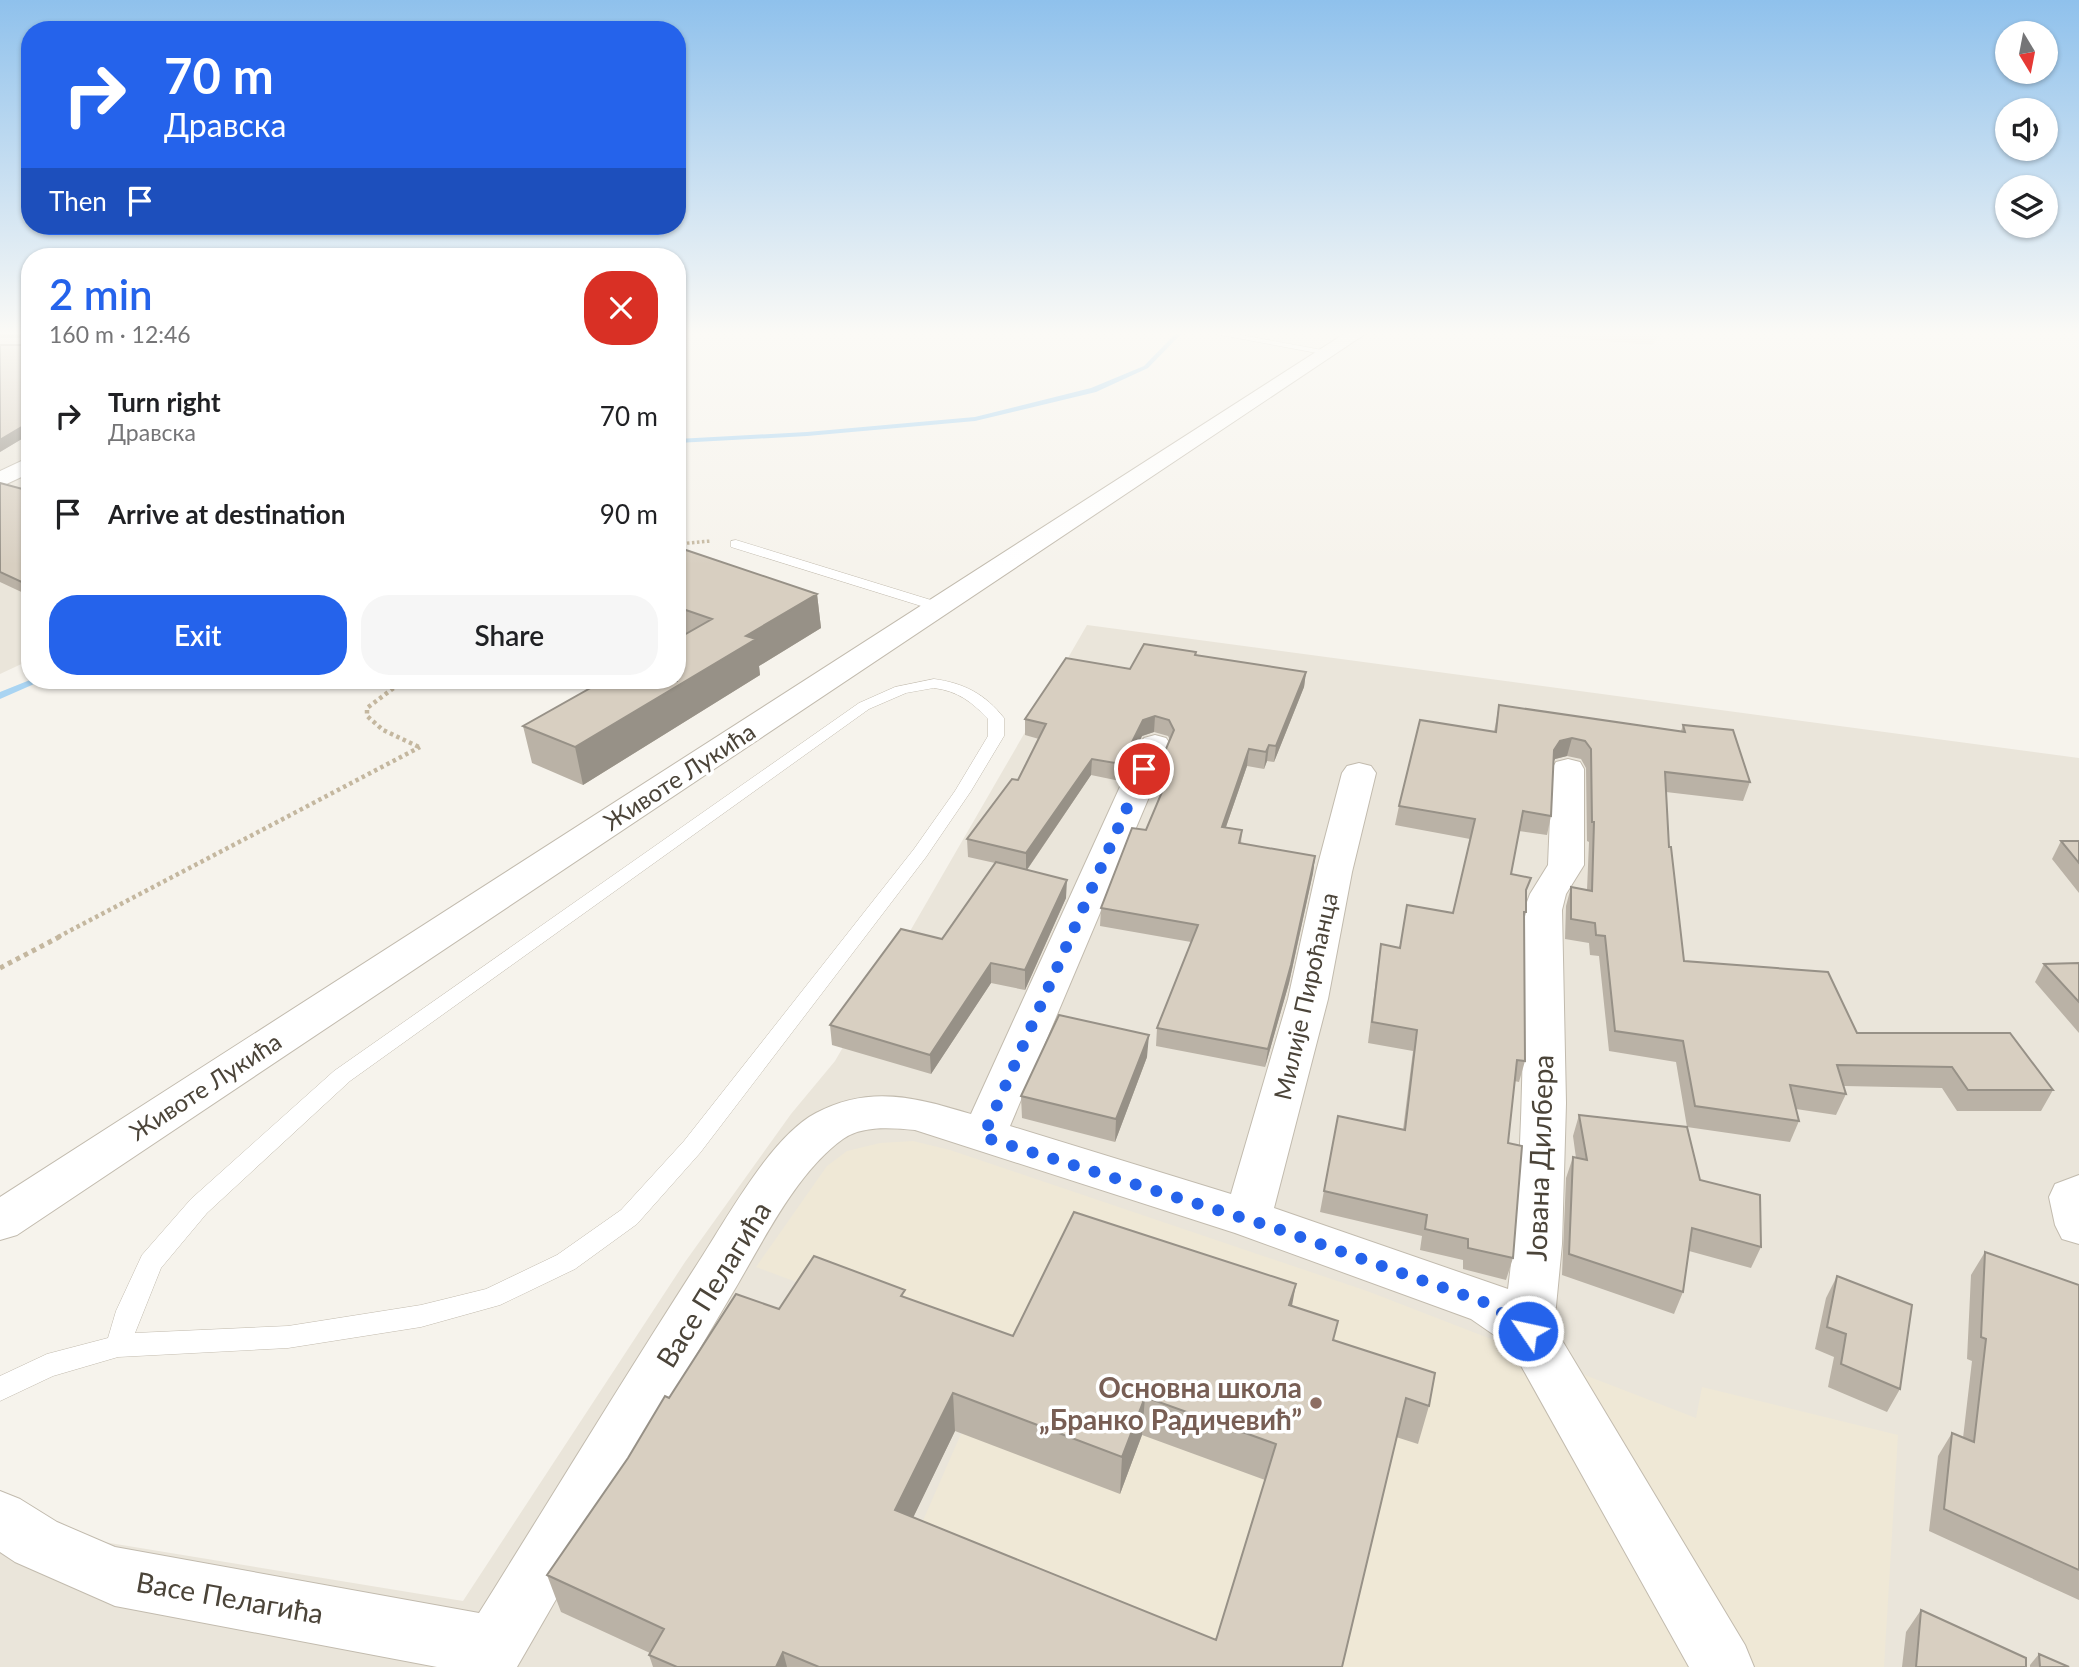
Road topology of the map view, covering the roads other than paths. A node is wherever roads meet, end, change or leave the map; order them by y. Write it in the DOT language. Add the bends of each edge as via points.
graph roads {
  1 [pos="1240,410"];
  2 [pos="21,469"];
  3 [pos="0,480"];
  4 [pos="736,544"];
  5 [pos="939,607"];
  6 [pos="1155,745"];
  7 [pos="1568,769"];
  8 [pos="1359,773"];
  9 [pos="983,1137"];
  10 [pos="2079,1193"];
  11 [pos="1248,1218"];
  12 [pos="0,1221"];
  13 [pos="2079,1225"];
  14 [pos="1528,1331"];
  15 [pos="118,1346"];
  16 [pos="0,1389"];
  17 [pos="0,1519"];
  18 [pos="489,1657"];
  19 [pos="1723,1667"];
  1 -- 5 [label="street, Животе Лукића"];
  2 -- 3 [label="street"];
  4 -- 5 [label="lane"];
  5 -- 12 [label="street, Животе Лукића"];
  6 -- 9 [label="street"];
  7 -- 14 [label="street, Јована Дилбера" via="1566,865 1543,910 1544,1103 1538,1244"];
  8 -- 11 [label="street, Милије Пироћанца" via="1308,999"];
  9 -- 11 [label="street, Васе Пелагића"];
  9 -- 18 [label="street, Васе Пелагића" via="916,1114 890,1111 848,1118 827,1127 802,1152 723,1266"];
  10 -- 13 [label="street" via="2072,1197"];
  11 -- 14 [label="street, Васе Пелагића" via="1489,1304"];
  14 -- 19 [label="street"];
  15 -- 15 [label="lane" via="288,1338 421,1316 491,1298 566,1262 629,1217 692,1147 920,853 996,736 996,718 972,692 948,684 924,684 884,696 487,971 342,1076 199,1206 151,1262"];
  15 -- 16 [label="lane" via="47,1366"];
  17 -- 18 [label="street, Васе Пелагића" via="36,1542 115,1576"];
}
